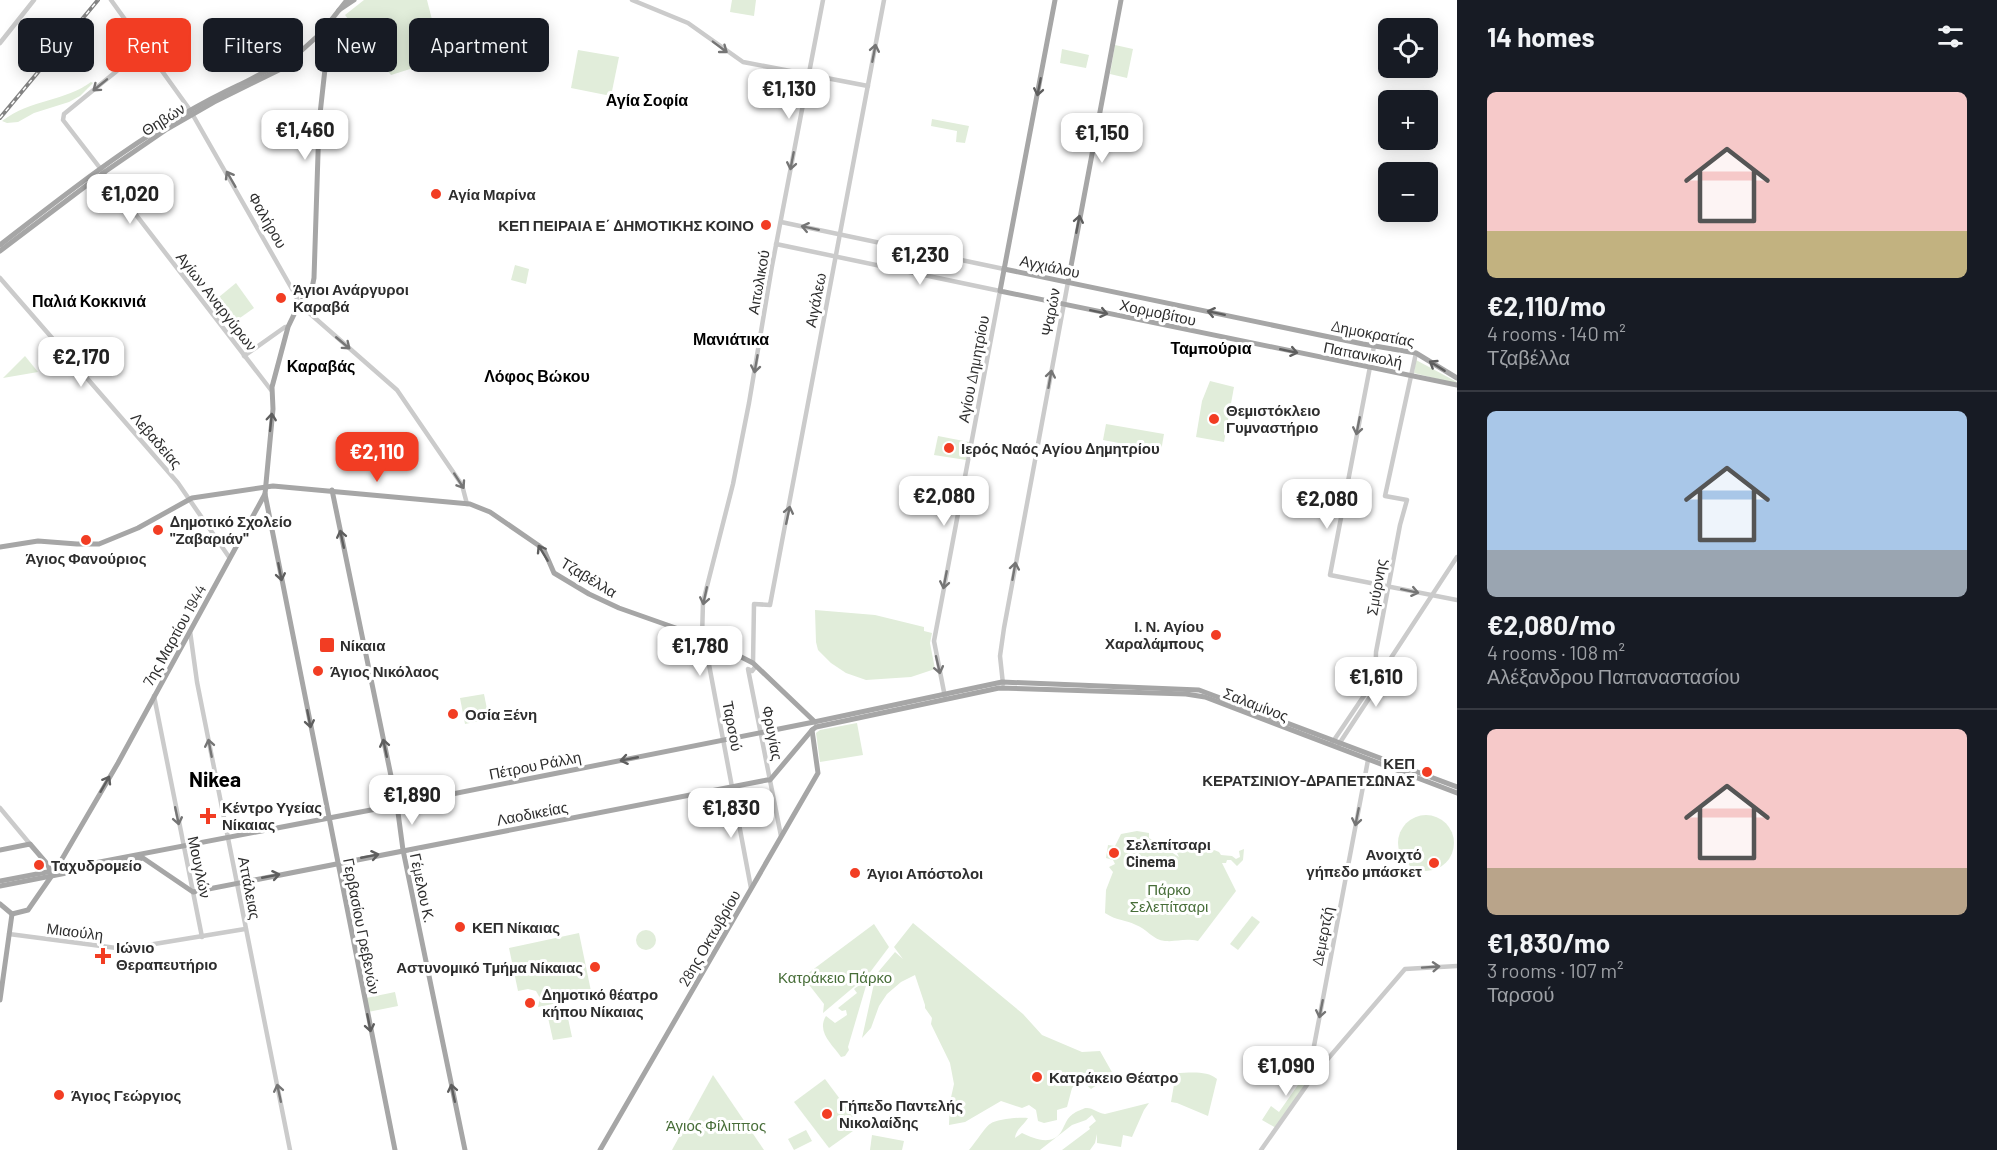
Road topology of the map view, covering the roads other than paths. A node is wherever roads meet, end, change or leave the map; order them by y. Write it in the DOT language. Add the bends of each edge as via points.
graph roads {
  1 [pos="34,0"];
  2 [pos="111,0"];
  3 [pos="347,0"];
  4 [pos="354,0"];
  5 [pos="632,0"];
  6 [pos="823,0"];
  7 [pos="884,0"];
  8 [pos="1055,0"];
  9 [pos="1121,0"];
  10 [pos="338,11"];
  11 [pos="124,18"];
  12 [pos="334,18"];
  13 [pos="315,38"];
  14 [pos="0,43"];
  15 [pos="117,72"];
  16 [pos="163,72"];
  17 [pos="325,72"];
  18 [pos="808,75"];
  19 [pos="867,86"];
  20 [pos="192,112"];
  21 [pos="101,170"];
  22 [pos="781,222"];
  23 [pos="840,234"];
  24 [pos="777,244"];
  25 [pos="0,245"];
  26 [pos="0,251"];
  27 [pos="836,256"];
  28 [pos="1004,269"];
  29 [pos="0,278"];
  30 [pos="1068,282"];
  31 [pos="1000,291"];
  32 [pos="299,304"];
  33 [pos="1063,304"];
  34 [pos="287,327"];
  35 [pos="1314,334"];
  36 [pos="1374,346"];
  37 [pos="1416,353"];
  38 [pos="244,356"];
  39 [pos="1310,356"];
  40 [pos="1369,368"];
  41 [pos="1412,376"];
  42 [pos="1457,378"];
  43 [pos="1457,385"];
  44 [pos="272,391"];
  45 [pos="265,486"];
  46 [pos="332,490"];
  47 [pos="265,494"];
  48 [pos="190,499"];
  49 [pos="467,504"];
  50 [pos="0,547"];
  51 [pos="229,557"];
  52 [pos="1457,557"];
  53 [pos="1388,586"];
  54 [pos="1431,595"];
  55 [pos="1457,600"];
  56 [pos="190,631"];
  57 [pos="703,638"];
  58 [pos="755,664"];
  59 [pos="1387,664"];
  60 [pos="1375,680"];
  61 [pos="1003,684"];
  62 [pos="1073,687"];
  63 [pos="1375,690"];
  64 [pos="155,693"];
  65 [pos="945,696"];
  66 [pos="799,725"];
  67 [pos="814,726"];
  68 [pos="760,732"];
  69 [pos="805,738"];
  70 [pos="723,740"];
  71 [pos="1335,744"];
  72 [pos="1368,760"];
  73 [pos="770,780"];
  74 [pos="733,787"];
  75 [pos="1457,787"];
  76 [pos="1457,793"];
  77 [pos="397,805"];
  78 [pos="0,808"];
  79 [pos="328,818"];
  80 [pos="782,836"];
  81 [pos="227,837"];
  82 [pos="30,844"];
  83 [pos="184,846"];
  84 [pos="0,850"];
  85 [pos="403,850"];
  86 [pos="61,860"];
  87 [pos="337,863"];
  88 [pos="69,868"];
  89 [pos="52,873"];
  90 [pos="0,881"];
  91 [pos="236,883"];
  92 [pos="0,886"];
  93 [pos="751,888"];
  94 [pos="193,892"];
  95 [pos="0,904"];
  96 [pos="12,914"];
  97 [pos="245,928"];
  98 [pos="9,934"];
  99 [pos="202,937"];
  100 [pos="1457,966"];
  101 [pos="0,1000"];
  102 [pos="1315,1072"];
  103 [pos="290,1150"];
  104 [pos="395,1150"];
  105 [pos="465,1150"];
  106 [pos="600,1150"];
  107 [pos="1261,1150"];
  1 -- 14 [label="street"];
  2 -- 11 [label="street, Φαλήρου"];
  3 -- 10 [label="main road"];
  4 -- 10 [label="main road"];
  5 -- 18 [label="street, one-way" via="688,23 748,64"];
  6 -- 18 [label="street, Αιτωλικού"];
  19 -- 7 [label="street, Αιγάλεω, one-way"];
  8 -- 28 [label="main road, Αγίου Δημητρίου, one-way"];
  30 -- 9 [label="main road, Ψαρών, one-way"];
  10 -- 12 [label="main road"];
  13 -- 20 [label="main road, Θηβών" via="285,64"];
  15 -- 21 [label="street, Αγίων Αναργύρων, one-way" via="63,116"];
  16 -- 20 [label="street, Φαλήρου"];
  17 -- 32 [label="main road, 7ης Μαρτίου 1944" via="319,123 314,278 312,288"];
  18 -- 19 [label="street"];
  18 -- 22 [label="street, Αιτωλικού, one-way"];
  19 -- 23 [label="street, Αιγάλεω"];
  20 -- 21 [label="main road, Θηβών" via="164,125"];
  32 -- 20 [label="street, Φαλήρου, one-way"];
  21 -- 25 [label="main road, Θηβών"];
  21 -- 26 [label="main road, Θηβών"];
  21 -- 38 [label="street, Αγίων Αναργύρων"];
  23 -- 22 [label="street, Αγχιάλου, one-way"];
  22 -- 24 [label="street, Αιτωλικού"];
  23 -- 27 [label="street, Αιγάλεω"];
  23 -- 28 [label="street, Αγχιάλου"];
  24 -- 27 [label="street"];
  24 -- 57 [label="street, Αιτωλικού, one-way" via="736,469 703,602"];
  27 -- 31 [label="street"];
  58 -- 27 [label="street, Αιγάλεω, one-way" via="754,604 770,605"];
  28 -- 30 [label="main road, Αγχιάλου"];
  28 -- 31 [label="main road, Αγίου Δημητρίου"];
  29 -- 48 [label="street, Λεβαδείας"];
  30 -- 33 [label="street, Ψαρών"];
  35 -- 30 [label="main road, Αγχιάλου, one-way"];
  31 -- 33 [label="main road, Χορμοβίτου"];
  31 -- 65 [label="street, Αγίου Δημητρίου, one-way" via="933,646"];
  32 -- 34 [label="main road, 7ης Μαρτίου 1944"];
  32 -- 49 [label="street, one-way" via="397,390 462,485"];
  33 -- 39 [label="main road, Χορμοβίτου, one-way"];
  61 -- 33 [label="street, Ψαρών, one-way" via="1000,656 1004,628"];
  34 -- 38 [label="street"];
  34 -- 44 [label="main road, 7ης Μαρτίου 1944"];
  35 -- 36 [label="main road, Δημοκρατίας"];
  36 -- 37 [label="main road, Δημοκρατίας"];
  36 -- 40 [label="street"];
  37 -- 41 [label="street"];
  42 -- 37 [label="main road, Δημοκρατίας, one-way"];
  38 -- 44 [label="street, Αγίων Αναργύρων"];
  39 -- 40 [label="main road, Παπανικολή"];
  40 -- 41 [label="main road, Παπανικολή"];
  40 -- 53 [label="street, one-way" via="1330,575"];
  41 -- 43 [label="main road"];
  41 -- 53 [label="street, Σμύρνης" via="1385,496 1407,500"];
  45 -- 44 [label="main road, 7ης Μαρτίου 1944, one-way"];
  45 -- 46 [label="main road, Τζαβέλλα"];
  45 -- 47 [label="main road, 7ης Μαρτίου 1944"];
  45 -- 48 [label="main road, Τζαβέλλα"];
  46 -- 49 [label="main road, Τζαβέλλα"];
  77 -- 46 [label="main road, Γέμελου Κ., one-way"];
  47 -- 51 [label="main road, 7ης Μαρτίου 1944"];
  47 -- 79 [label="main road, Γερβασίου Γρεβενών, one-way"];
  48 -- 50 [label="main road, Τζαβέλλα" via="99,544 38,541"];
  48 -- 51 [label="street, Λεβαδείας"];
  57 -- 49 [label="main road, Τζαβέλλα, one-way" via="589,594 554,573 538,545 490,513"];
  51 -- 56 [label="main road, 7ης Μαρτίου 1944"];
  52 -- 54 [label="street"];
  53 -- 54 [label="street, one-way"];
  53 -- 60 [label="street, Σμύρνης"];
  54 -- 55 [label="street"];
  54 -- 59 [label="street"];
  56 -- 64 [label="main road, 7ης Μαρτίου 1944"];
  81 -- 56 [label="street, Αττάλειας, one-way"];
  57 -- 58 [label="main road, Τζαβέλλα"];
  57 -- 70 [label="street, Ταρσού"];
  58 -- 67 [label="main road, Τζαβέλλα"];
  58 -- 68 [label="street, Φρυγίας" via="752,671 748,669"];
  59 -- 60 [label="street"];
  59 -- 63 [label="street"];
  60 -- 63 [label="street, Σμύρνης"];
  60 -- 71 [label="street"];
  61 -- 62 [label="main road, Πέτρου Ράλλη"];
  61 -- 65 [label="main road, Πέτρου Ράλλη"];
  62 -- 71 [label="main road, Σαλαμίνος" via="1192,694"];
  63 -- 71 [label="street"];
  64 -- 83 [label="street, Μουγλών, one-way"];
  86 -- 64 [label="main road, 7ης Μαρτίου 1944, one-way"];
  65 -- 67 [label="main road, Πέτρου Ράλλη"];
  66 -- 67 [label="main road, Πέτρου Ράλλη"];
  66 -- 68 [label="main road, Πέτρου Ράλλη"];
  66 -- 69 [label="main road" via="806,729"];
  67 -- 69 [label="main road"];
  67 -- 80 [label="main road, 28ης Οκτωβρίου" via="819,770"];
  68 -- 70 [label="main road, Πέτρου Ράλλη"];
  68 -- 73 [label="street, Φρυγίας"];
  69 -- 73 [label="main road"];
  70 -- 74 [label="street, Ταρσού"];
  70 -- 77 [label="main road, Πέτρου Ράλλη, one-way"];
  71 -- 72 [label="main road, Σαλαμίνος"];
  71 -- 75 [label="main road, Σαλαμίνος"];
  72 -- 76 [label="main road, Σαλαμίνος"];
  72 -- 102 [label="street, Δεμερτζή, one-way" via="1314,1044 1311,1062"];
  73 -- 74 [label="main road, Λαοδικείας"];
  73 -- 80 [label="street, Φρυγίας"];
  74 -- 85 [label="main road, Λαοδικείας"];
  74 -- 93 [label="street, Ταρσού"];
  77 -- 79 [label="main road, Πέτρου Ράλλη"];
  77 -- 85 [label="main road, Γέμελου Κ."];
  78 -- 82 [label="street"];
  79 -- 81 [label="main road, Πέτρου Ράλλη"];
  79 -- 87 [label="main road, Γερβασίου Γρεβενών"];
  80 -- 93 [label="main road, 28ης Οκτωβρίου"];
  81 -- 83 [label="main road, Πέτρου Ράλλη"];
  81 -- 91 [label="street, Αττάλειας"];
  82 -- 84 [label="main road"];
  82 -- 89 [label="main road"];
  83 -- 88 [label="main road, Πέτρου Ράλλη"];
  83 -- 94 [label="street, Μουγλών"];
  87 -- 85 [label="main road, Λαοδικείας, one-way"];
  105 -- 85 [label="main road, Γέμελου Κ., one-way"];
  86 -- 88 [label="main road"];
  86 -- 89 [label="main road, 7ης Μαρτίου 1944"];
  91 -- 87 [label="main road, Λαοδικείας, one-way"];
  87 -- 104 [label="main road, Γερβασίου Γρεβενών, one-way"];
  88 -- 89 [label="main road, Πέτρου Ράλλη"];
  89 -- 90 [label="main road, Πέτρου Ράλλη"];
  89 -- 92 [label="main road, Πέτρου Ράλλη"];
  89 -- 94 [label="main road, Πέτρου Ράλλη" via="146,858"];
  89 -- 96 [label="main road, 7ης Μαρτίου 1944" via="28,910"];
  91 -- 94 [label="main road, Λαοδικείας"];
  91 -- 97 [label="street, Αττάλειας"];
  93 -- 106 [label="main road, 28ης Οκτωβρίου"];
  94 -- 99 [label="street, Μουγλών"];
  95 -- 96 [label="main road"];
  96 -- 98 [label="main road"];
  97 -- 99 [label="street, Μιαούλη"];
  103 -- 97 [label="street, Αττάλειας, one-way"];
  98 -- 99 [label="street, Μιαούλη" via="124,950"];
  98 -- 101 [label="main road"];
  102 -- 100 [label="street, one-way" via="1405,969"];
  102 -- 107 [label="street"];
}
